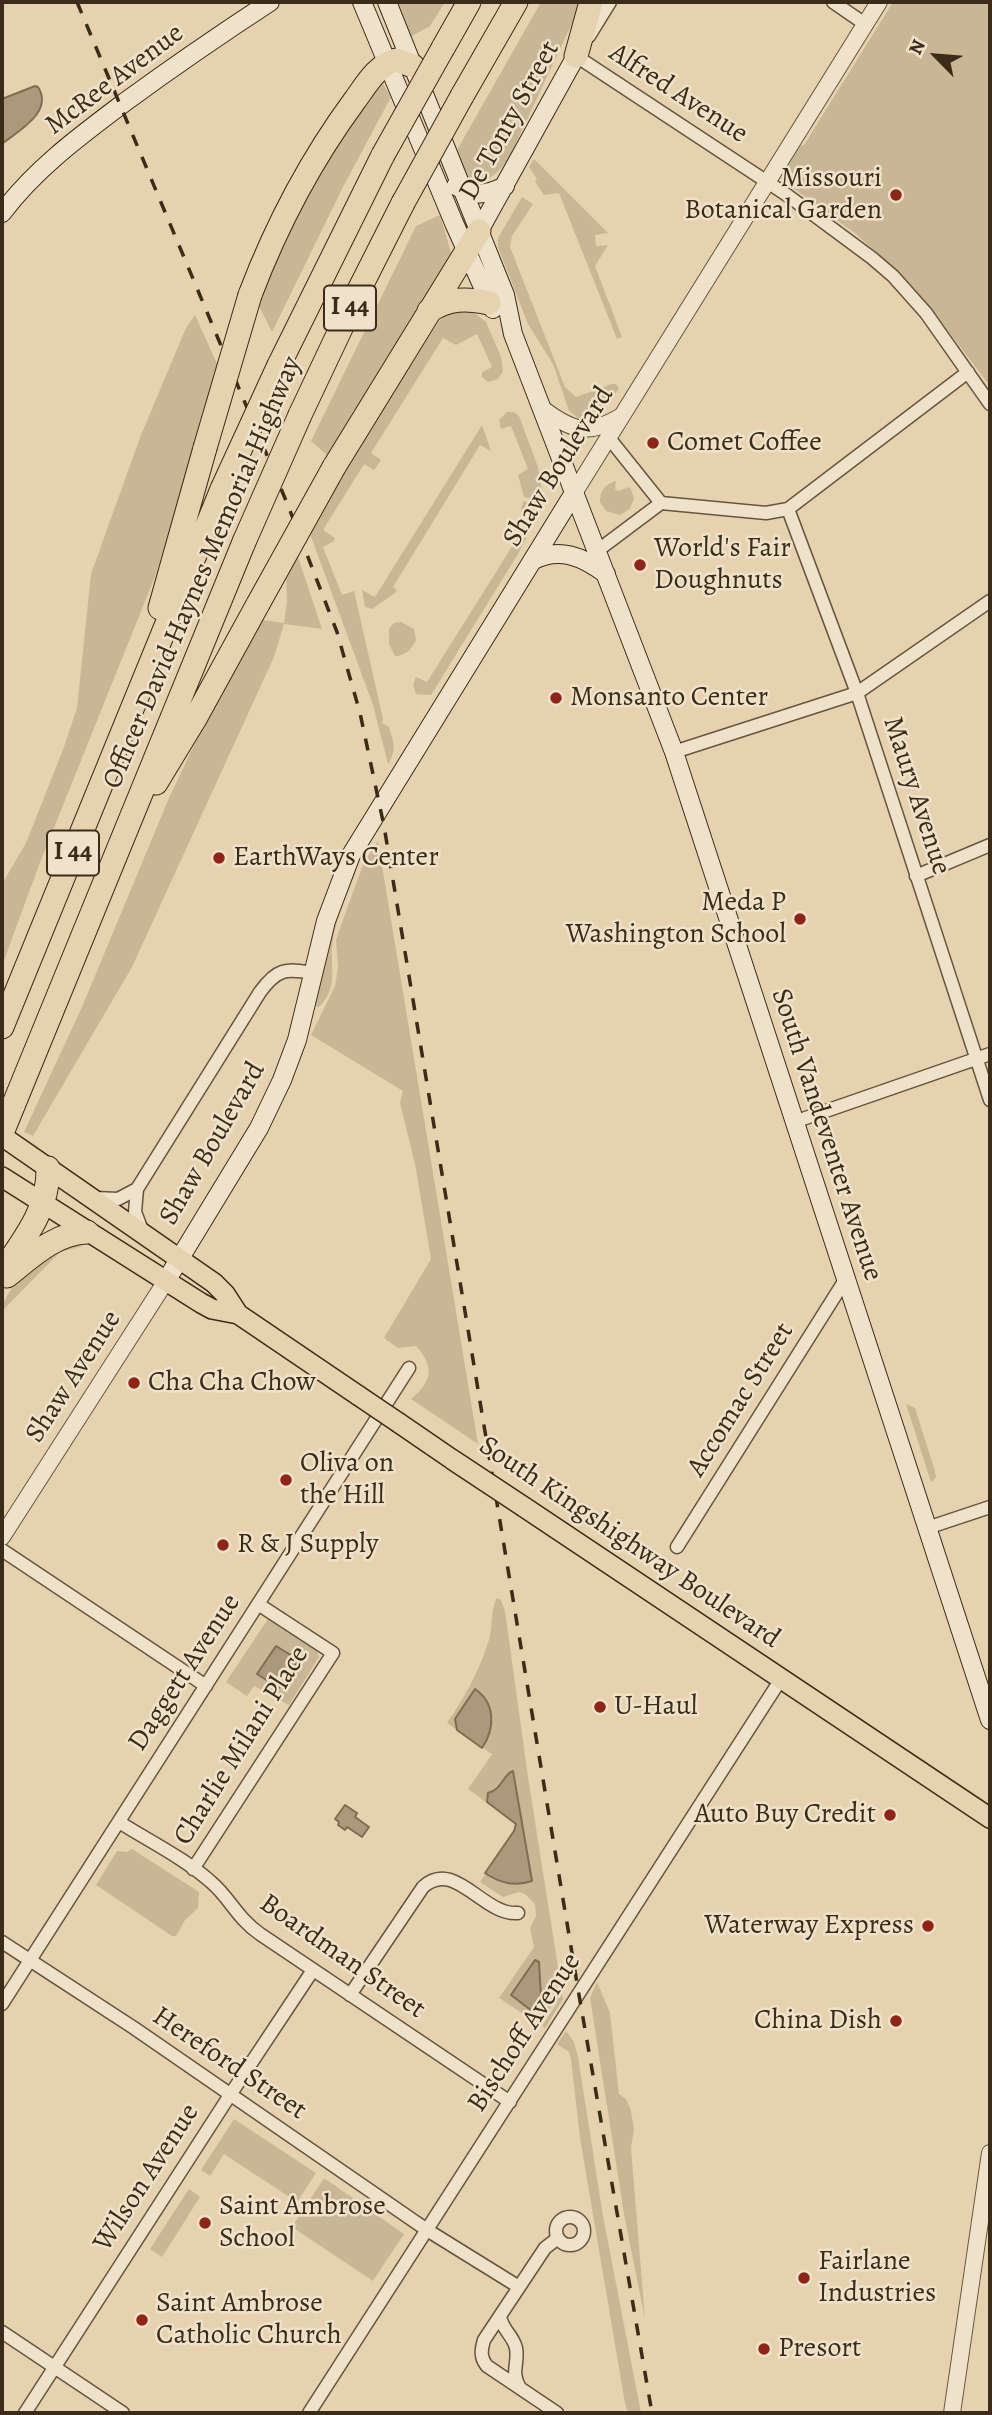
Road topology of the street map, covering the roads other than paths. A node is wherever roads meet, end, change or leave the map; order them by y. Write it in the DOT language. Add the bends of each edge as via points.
graph roads {
  1 [pos="270,2"];
  2 [pos="362,2"];
  3 [pos="387,2"];
  4 [pos="469,2"];
  5 [pos="516,2"];
  6 [pos="591,2"];
  7 [pos="610,2"];
  8 [pos="833,2"];
  9 [pos="879,2"];
  10 [pos="865,24"];
  11 [pos="576,56"];
  12 [pos="388,63"];
  13 [pos="413,66"];
  14 [pos="432,171"];
  15 [pos="767,182"];
  16 [pos="505,186"];
  17 [pos="461,190"];
  18 [pos="2,212"];
  19 [pos="479,231"];
  20 [pos="466,252"];
  21 [pos="489,303"];
  22 [pos="429,311"];
  23 [pos="513,334"];
  24 [pos="968,372"];
  25 [pos="990,404"];
  26 [pos="543,409"];
  27 [pos="622,416"];
  28 [pos="609,438"];
  29 [pos="574,492"];
  30 [pos="661,502"];
  31 [pos="788,509"];
  32 [pos="597,551"];
  33 [pos="532,561"];
  34 [pos="606,574"];
  35 [pos="990,601"];
  36 [pos="144,680"];
  37 [pos="857,693"];
  38 [pos="674,752"];
  39 [pos="130,820"];
  40 [pos="990,845"];
  41 [pos="916,876"];
  42 [pos="313,973"];
  43 [pos="2,1027"];
  44 [pos="990,1054"];
  45 [pos="977,1059"];
  46 [pos="990,1100"];
  47 [pos="794,1122"];
  48 [pos="2,1135"];
  49 [pos="48,1168"];
  50 [pos="2,1177"];
  51 [pos="137,1189"];
  52 [pos="91,1197"];
  53 [pos="44,1204"];
  54 [pos="87,1232"];
  55 [pos="143,1234"];
  56 [pos="178,1258"];
  57 [pos="2,1272"];
  58 [pos="2,1280"];
  59 [pos="845,1280"];
  60 [pos="166,1281"];
  61 [pos="238,1314"];
  62 [pos="409,1368"];
  63 [pos="990,1507"];
  64 [pos="927,1528"];
  65 [pos="2,1538"];
  66 [pos="677,1547"];
  67 [pos="2,1550"];
  68 [pos="258,1604"];
  69 [pos="781,1679"];
  70 [pos="205,1686"];
  71 [pos="990,1720"];
  72 [pos="990,1818"];
  73 [pos="119,1822"];
  74 [pos="193,1869"];
  75 [pos="518,1913"];
  76 [pos="2,1942"];
  77 [pos="29,1961"];
  78 [pos="313,1970"];
  79 [pos="350,1995"];
  80 [pos="2,2004"];
  81 [pos="230,2095"];
  82 [pos="510,2102"];
  83 [pos="990,2153"];
  84 [pos="427,2230"];
  85 [pos="558,2238"];
  86 [pos="519,2287"];
  87 [pos="500,2316"];
  88 [pos="2,2332"];
  89 [pos="55,2367"];
  90 [pos="520,2388"];
  91 [pos="25,2413"];
  92 [pos="123,2413"];
  93 [pos="309,2413"];
  94 [pos="557,2413"];
  95 [pos="952,2413"];
  1 -- 18 [label="main road, McRee Avenue" via="74,140 44,165"];
  2 -- 12 [label="main road, South Vandeventer Avenue"];
  3 -- 13 [label="main road, South Vandeventer Avenue"];
  4 -- 36 [label="highway, Officer David Haynes Memorial Highway / I 44, bridge" via="383,155 279,365 222,489"];
  5 -- 39 [label="highway, Officer David Haynes Memorial Highway / I 44, bridge" via="403,203 300,415"];
  6 -- 11 [label="highway"];
  7 -- 11 [label="street, De Tonty Street"];
  8 -- 10 [label="street"];
  9 -- 10 [label="street, Shaw Boulevard"];
  10 -- 15 [label="street, Shaw Boulevard"];
  11 -- 15 [label="street, Alfred Avenue"];
  11 -- 16 [label="main road, De Tonty Street"];
  12 -- 13 [label="highway" via="396,60"];
  12 -- 14 [label="main road, South Vandeventer Avenue"];
  12 -- 36 [label="highway, bridge" via="374,75 315,158 282,216 250,295 171,566"];
  13 -- 17 [label="main road, South Vandeventer Avenue"];
  14 -- 17 [label="main road"];
  14 -- 20 [label="main road, South Vandeventer Avenue"];
  15 -- 24 [label="street, Alfred Avenue" via="893,276"];
  15 -- 27 [label="street, Shaw Boulevard"];
  16 -- 17 [label="main road" via="478,195"];
  16 -- 19 [label="main road, De Tonty Street"];
  17 -- 19 [label="main road, South Vandeventer Avenue"];
  19 -- 20 [label="highway"];
  19 -- 23 [label="main road, South Vandeventer Avenue" via="505,295"];
  20 -- 21 [label="main road, South Vandeventer Avenue"];
  20 -- 22 [label="highway"];
  21 -- 22 [label="highway" via="452,300"];
  21 -- 23 [label="main road, South Vandeventer Avenue"];
  22 -- 39 [label="highway, bridge" via="334,467 173,757"];
  23 -- 26 [label="main road, South Vandeventer Avenue"];
  24 -- 25 [label="street, Alfred Avenue"];
  24 -- 31 [label="street"];
  26 -- 27 [label="street" via="563,423 586,430"];
  26 -- 29 [label="main road, South Vandeventer Avenue"];
  27 -- 28 [label="street, Shaw Boulevard"];
  28 -- 29 [label="street, Shaw Boulevard"];
  28 -- 30 [label="street"];
  29 -- 32 [label="main road, South Vandeventer Avenue"];
  29 -- 33 [label="main road, Shaw Boulevard"];
  30 -- 31 [label="street" via="766,513"];
  30 -- 32 [label="street"];
  31 -- 37 [label="street, Maury Avenue"];
  32 -- 34 [label="main road, South Vandeventer Avenue"];
  33 -- 34 [label="main road" via="551,553 567,554"];
  33 -- 42 [label="main road, Shaw Boulevard" via="351,855 326,921"];
  34 -- 38 [label="main road, South Vandeventer Avenue"];
  35 -- 37 [label="street"];
  36 -- 43 [label="highway, Officer David Haynes Memorial Highway / I 44"];
  37 -- 38 [label="street"];
  37 -- 41 [label="street, Maury Avenue"];
  38 -- 47 [label="main road, South Vandeventer Avenue"];
  39 -- 48 [label="highway, Officer David Haynes Memorial Highway / I 44"];
  40 -- 41 [label="street"];
  41 -- 45 [label="street, Maury Avenue"];
  42 -- 51 [label="street, Shaw Boulevard" via="281,971 266,984"];
  42 -- 56 [label="main road, Shaw Boulevard" via="297,1040 271,1105"];
  44 -- 45 [label="street"];
  45 -- 46 [label="street, Maury Avenue"];
  45 -- 47 [label="street"];
  47 -- 59 [label="main road, South Vandeventer Avenue"];
  48 -- 49 [label="main road, South Kingshighway Boulevard"];
  49 -- 52 [label="main road, South Kingshighway Boulevard"];
  49 -- 53 [label="highway"];
  50 -- 53 [label="main road, South Kingshighway Boulevard"];
  51 -- 52 [label="street, Shaw Boulevard" via="118,1199"];
  51 -- 55 [label="street, Shaw Boulevard" via="135,1212"];
  52 -- 55 [label="main road, South Kingshighway Boulevard"];
  53 -- 54 [label="main road, South Kingshighway Boulevard"];
  53 -- 57 [label="highway"];
  54 -- 58 [label="highway" via="56,1240"];
  54 -- 60 [label="main road, South Kingshighway Boulevard"];
  55 -- 56 [label="main road, South Kingshighway Boulevard"];
  56 -- 60 [label="main road, Shaw Boulevard"];
  56 -- 61 [label="main road, South Kingshighway Boulevard" via="214,1283"];
  59 -- 64 [label="main road, South Vandeventer Avenue"];
  59 -- 66 [label="street, Accomac Street"];
  60 -- 61 [label="main road, South Kingshighway Boulevard" via="212,1309"];
  60 -- 65 [label="street, Shaw Avenue"];
  61 -- 69 [label="main road, South Kingshighway Boulevard, bridge"];
  62 -- 68 [label="street, Daggett Avenue"];
  63 -- 64 [label="street"];
  64 -- 71 [label="main road, South Vandeventer Avenue"];
  67 -- 70 [label="street"];
  68 -- 70 [label="street, Daggett Avenue"];
  68 -- 74 [label="street, Charlie Milani Place" via="333,1653"];
  69 -- 72 [label="main road, South Kingshighway Boulevard"];
  69 -- 82 [label="street, Bischoff Avenue"];
  70 -- 73 [label="street, Daggett Avenue"];
  73 -- 74 [label="street, Boardman Street"];
  73 -- 77 [label="street, Daggett Avenue"];
  74 -- 78 [label="street, Boardman Street" via="216,1885 246,1924"];
  75 -- 79 [label="street" via="496,1909 458,1883 435,1878 424,1887"];
  76 -- 77 [label="street, Hereford Street"];
  77 -- 80 [label="street, Daggett Avenue"];
  77 -- 81 [label="street, Hereford Street"];
  78 -- 79 [label="street, Boardman Street"];
  78 -- 81 [label="street, Wilson Avenue"];
  79 -- 82 [label="street, Boardman Street"];
  81 -- 84 [label="street, Hereford Street"];
  81 -- 89 [label="street, Wilson Avenue"];
  82 -- 84 [label="street, Bischoff Avenue"];
  83 -- 95 [label="street"];
  84 -- 86 [label="street, Hereford Street"];
  84 -- 93 [label="street, Bischoff Avenue"];
  85 -- 86 [label="street" via="545,2248"];
  86 -- 87 [label="street"];
  87 -- 90 [label="street" via="516,2348 514,2372"];
  87 -- 90 [label="street" via="482,2346 483,2361"];
  88 -- 89 [label="street"];
  89 -- 91 [label="street, Wilson Avenue"];
  89 -- 92 [label="street"];
  90 -- 94 [label="street"];
}
